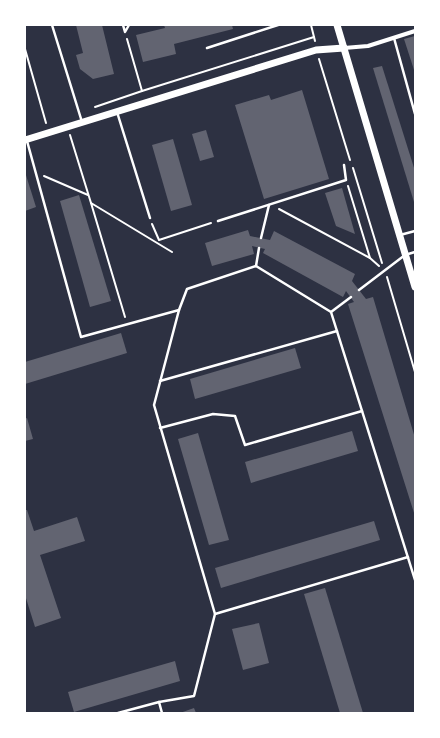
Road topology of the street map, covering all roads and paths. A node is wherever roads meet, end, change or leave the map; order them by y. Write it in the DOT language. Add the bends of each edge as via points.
graph roads {
  1 [pos="52,25"];
  2 [pos="123,25"];
  3 [pos="129,25"];
  4 [pos="278,25"];
  5 [pos="311,25"];
  6 [pos="337,25"];
  7 [pos="415,31"];
  8 [pos="125,32"];
  9 [pos="314,37"];
  10 [pos="394,38"];
  11 [pos="207,48"];
  12 [pos="344,48"];
  13 [pos="25,49"];
  14 [pos="316,50"];
  15 [pos="117,112"];
  16 [pos="415,114"];
  17 [pos="46,123"];
  18 [pos="82,123"];
  19 [pos="68,127"];
  20 [pos="26,140"];
  21 [pos="344,165"];
  22 [pos="36,173"];
  23 [pos="346,180"];
  24 [pos="88,195"];
  25 [pos="90,203"];
  26 [pos="269,204"];
  27 [pos="150,218"];
  28 [pos="218,221"];
  29 [pos="415,231"];
  30 [pos="400,235"];
  31 [pos="261,238"];
  32 [pos="259,248"];
  33 [pos="172,252"];
  34 [pos="415,252"];
  35 [pos="405,255"];
  36 [pos="370,258"];
  37 [pos="256,266"];
  38 [pos="385,271"];
  39 [pos="415,287"];
  40 [pos="359,290"];
  41 [pos="351,297"];
  42 [pos="179,310"];
  43 [pos="331,312"];
  44 [pos="128,324"];
  45 [pos="337,331"];
  46 [pos="415,372"];
  47 [pos="160,381"];
  48 [pos="362,411"];
  49 [pos="160,428"];
  50 [pos="408,558"];
  51 [pos="415,580"];
  52 [pos="215,614"];
  53 [pos="159,702"];
  54 [pos="118,713"];
  55 [pos="162,713"];
  1 -- 18 [label="lane"];
  2 -- 8 [label="lane"];
  3 -- 8 [label="lane"];
  4 -- 11 [label="lane"];
  5 -- 9 [label="path"];
  6 -- 12 [label="street"];
  7 -- 10 [label="street"];
  8 -- 9 [label="path" via="142,91"];
  9 -- 14 [label="path"];
  10 -- 12 [label="street" via="368,46"];
  10 -- 16 [label="lane"];
  12 -- 14 [label="street"];
  12 -- 30 [label="street"];
  13 -- 17 [label="path"];
  14 -- 15 [label="street"];
  14 -- 38 [label="path"];
  15 -- 18 [label="street"];
  15 -- 27 [label="lane"];
  18 -- 19 [label="street"];
  19 -- 20 [label="street"];
  19 -- 24 [label="path"];
  20 -- 22 [label="lane"];
  21 -- 23 [label="lane"];
  22 -- 24 [label="path"];
  22 -- 44 [label="lane" via="81,338"];
  23 -- 26 [label="lane"];
  23 -- 36 [label="path"];
  24 -- 25 [label="path"];
  25 -- 33 [label="path"];
  25 -- 44 [label="path"];
  26 -- 28 [label="lane"];
  26 -- 31 [label="lane"];
  26 -- 36 [label="path"];
  27 -- 28 [label="path" via="159,240"];
  29 -- 30 [label="lane"];
  30 -- 35 [label="street"];
  32 -- 37 [label="lane"];
  34 -- 35 [label="lane"];
  35 -- 38 [label="lane"];
  35 -- 39 [label="street"];
  36 -- 38 [label="path"];
  37 -- 42 [label="lane" via="187,289"];
  37 -- 43 [label="lane"];
  38 -- 40 [label="lane"];
  38 -- 46 [label="path"];
  41 -- 43 [label="lane"];
  42 -- 44 [label="lane"];
  42 -- 47 [label="lane"];
  43 -- 45 [label="lane"];
  45 -- 47 [label="lane"];
  45 -- 48 [label="lane"];
  47 -- 49 [label="lane" via="154,405"];
  48 -- 49 [label="lane" via="245,445 235,416 213,414"];
  48 -- 50 [label="lane"];
  49 -- 52 [label="lane"];
  50 -- 51 [label="lane"];
  50 -- 52 [label="lane"];
  52 -- 53 [label="lane" via="194,696"];
  53 -- 54 [label="lane"];
  53 -- 55 [label="lane"];
}
